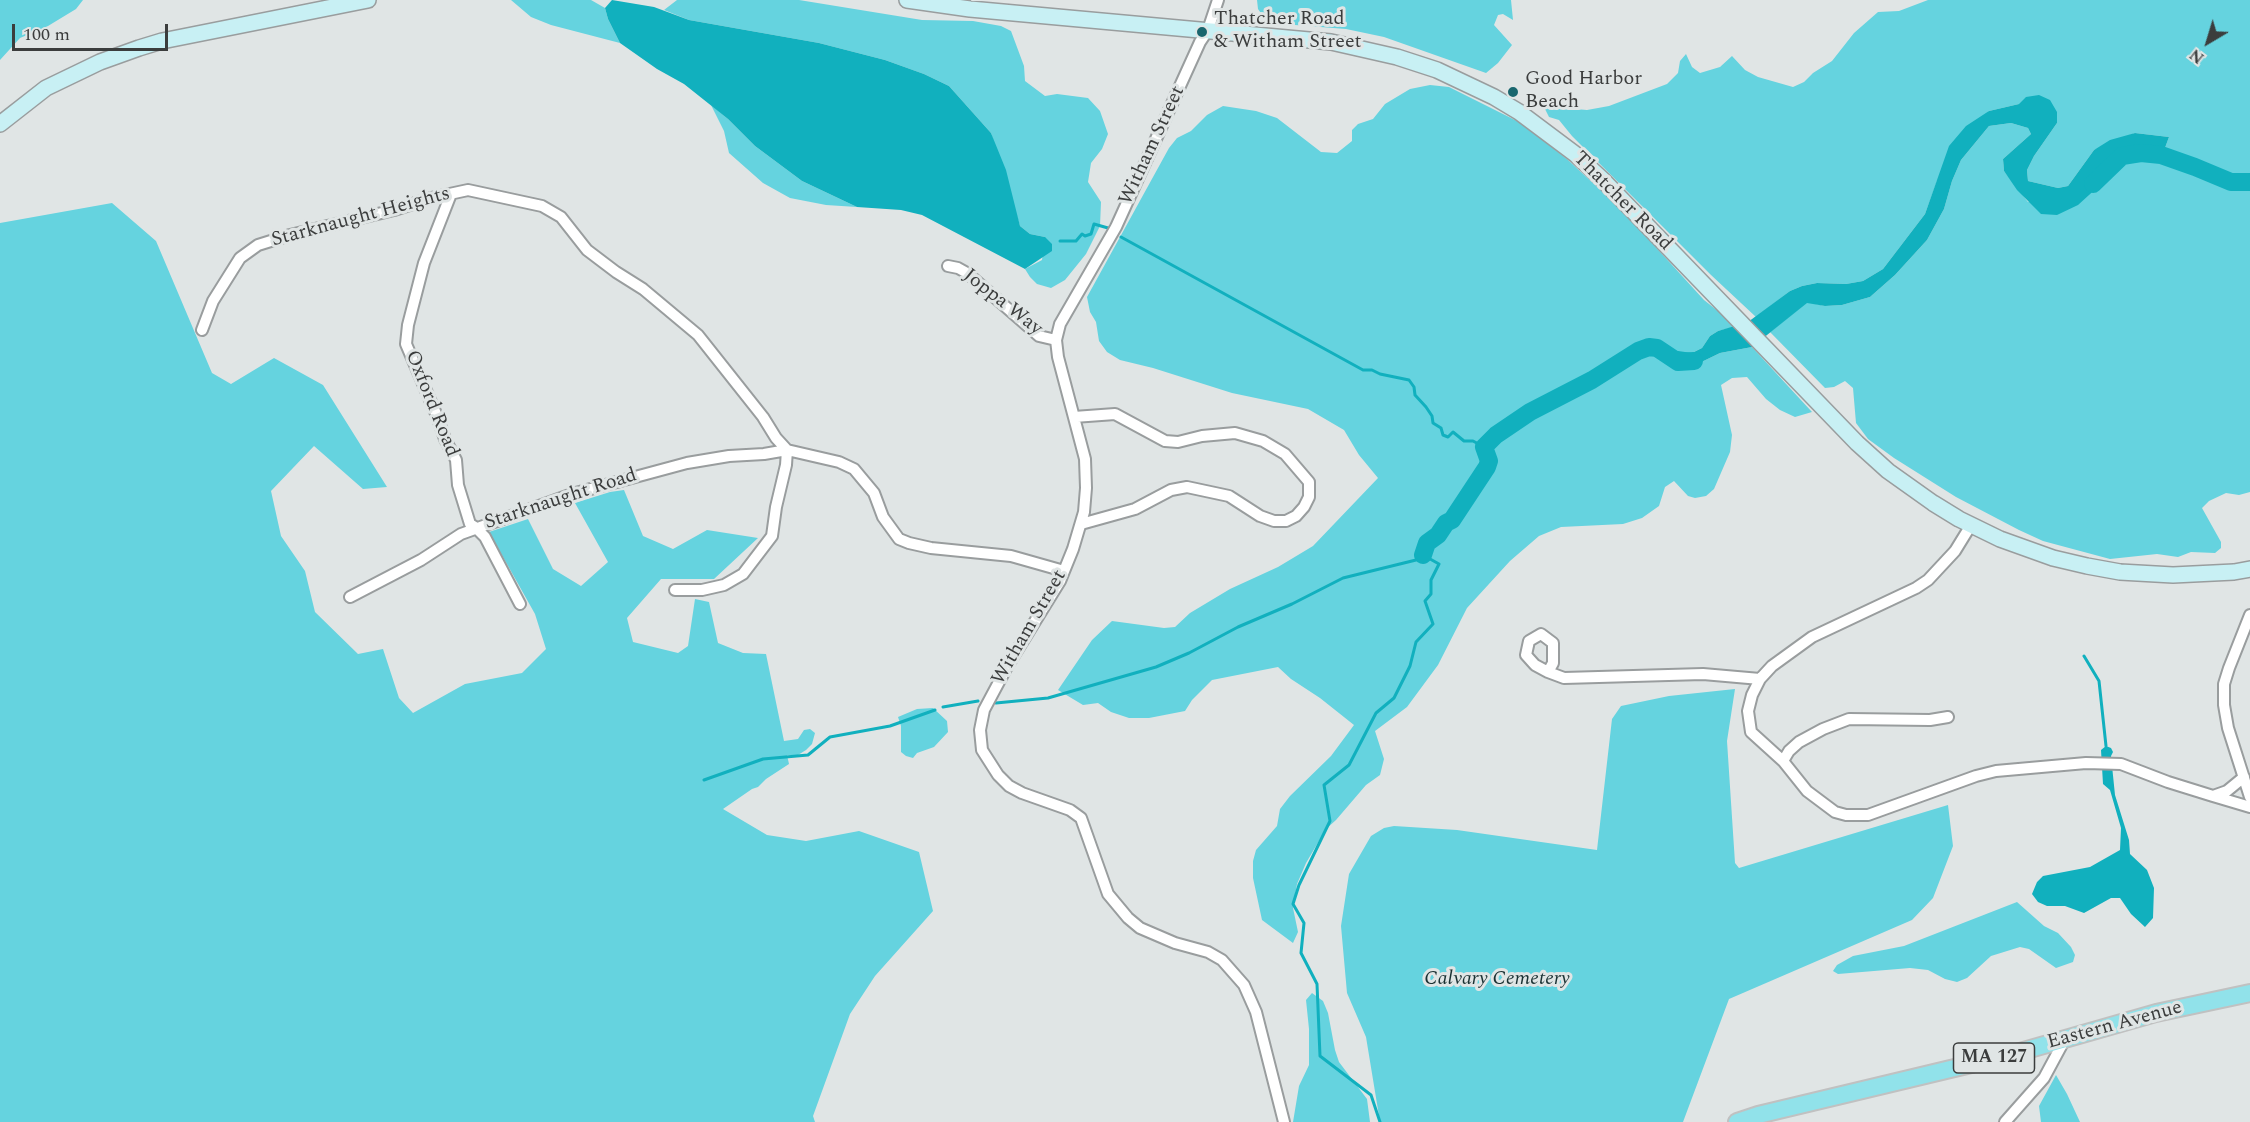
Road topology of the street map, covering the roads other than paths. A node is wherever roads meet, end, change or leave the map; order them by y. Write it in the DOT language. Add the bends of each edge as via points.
graph roads {
  1 [pos="368,0"];
  2 [pos="907,0"];
  3 [pos="1218,0"];
  4 [pos="1208,30"];
  5 [pos="0,124"];
  6 [pos="451,194"];
  7 [pos="948,266"];
  8 [pos="202,330"];
  9 [pos="1056,340"];
  10 [pos="1074,417"];
  11 [pos="787,450"];
  12 [pos="1081,524"];
  13 [pos="1971,525"];
  14 [pos="476,527"];
  15 [pos="2250,569"];
  16 [pos="1064,571"];
  17 [pos="675,590"];
  18 [pos="350,597"];
  19 [pos="520,604"];
  20 [pos="2250,615"];
  21 [pos="1548,672"];
  22 [pos="1760,679"];
  23 [pos="1948,717"];
  24 [pos="1784,761"];
  25 [pos="2244,777"];
  26 [pos="2213,796"];
  27 [pos="2250,796"];
  28 [pos="2250,807"];
  29 [pos="2250,993"];
  30 [pos="2065,1039"];
  31 [pos="1284,1122"];
  32 [pos="1737,1122"];
  33 [pos="2005,1122"];
  1 -- 5 [label="main road" via="139,48 46,88"];
  2 -- 4 [label="main road, Thatcher Road"];
  3 -- 4 [label="street, Witham Street"];
  4 -- 9 [label="street, Witham Street" via="1116,227 1060,324"];
  4 -- 13 [label="main road, Thatcher Road" via="1358,46 1437,70 1518,112 1602,179 1888,471"];
  6 -- 8 [label="street, Starknaught Heights" via="258,245 240,258 213,300"];
  6 -- 11 [label="street, Starknaught Heights" via="468,190 542,206 561,217 587,250 699,335"];
  6 -- 14 [label="street, Oxford Road" via="424,263 406,344 456,460 461,495 470,524"];
  7 -- 9 [label="street, Joppa Way" via="967,273 1039,336"];
  9 -- 10 [label="street, Witham Street"];
  10 -- 12 [label="street, Witham Street" via="1085,459"];
  10 -- 12 [label="street" via="1115,414 1165,441 1236,433 1263,441 1286,454 1309,482 1304,507 1286,521 1260,516 1229,496 1187,488 1171,490 1135,509"];
  11 -- 14 [label="street, Starknaught Road" via="660,469"];
  11 -- 16 [label="street" via="854,469 874,493 883,518 899,539 931,548 1011,556"];
  11 -- 17 [label="street" via="772,536 743,574 724,585"];
  12 -- 16 [label="street, Witham Street"];
  13 -- 15 [label="main road, Thatcher Road" via="2053,558 2120,572 2173,575"];
  13 -- 22 [label="street" via="1955,551 1928,580 1812,637"];
  14 -- 18 [label="street, Starknaught Road"];
  14 -- 19 [label="street, Oxford Road"];
  16 -- 31 [label="street, Witham Street" via="984,710 982,750 1009,786 1081,818 1108,894 1128,918 1140,928 1222,960 1244,985 1256,1012"];
  20 -- 25 [label="street" via="2224,684 2228,728"];
  21 -- 22 [label="street" via="1573,679 1703,674"];
  22 -- 24 [label="street" via="1748,711 1750,732"];
  23 -- 24 [label="street" via="1849,719 1799,742"];
  24 -- 26 [label="street" via="1807,790 1834,812 1856,816 1890,809 1976,776 2059,764 2115,763"];
  25 -- 26 [label="street" via="2227,791"];
  25 -- 27 [label="street"];
  26 -- 28 [label="street"];
  29 -- 30 [label="main road, Eastern Avenue / MA 127" via="2156,1013"];
  30 -- 32 [label="main road, Eastern Avenue / MA 127"];
  30 -- 33 [label="street" via="2044,1078"];
}
